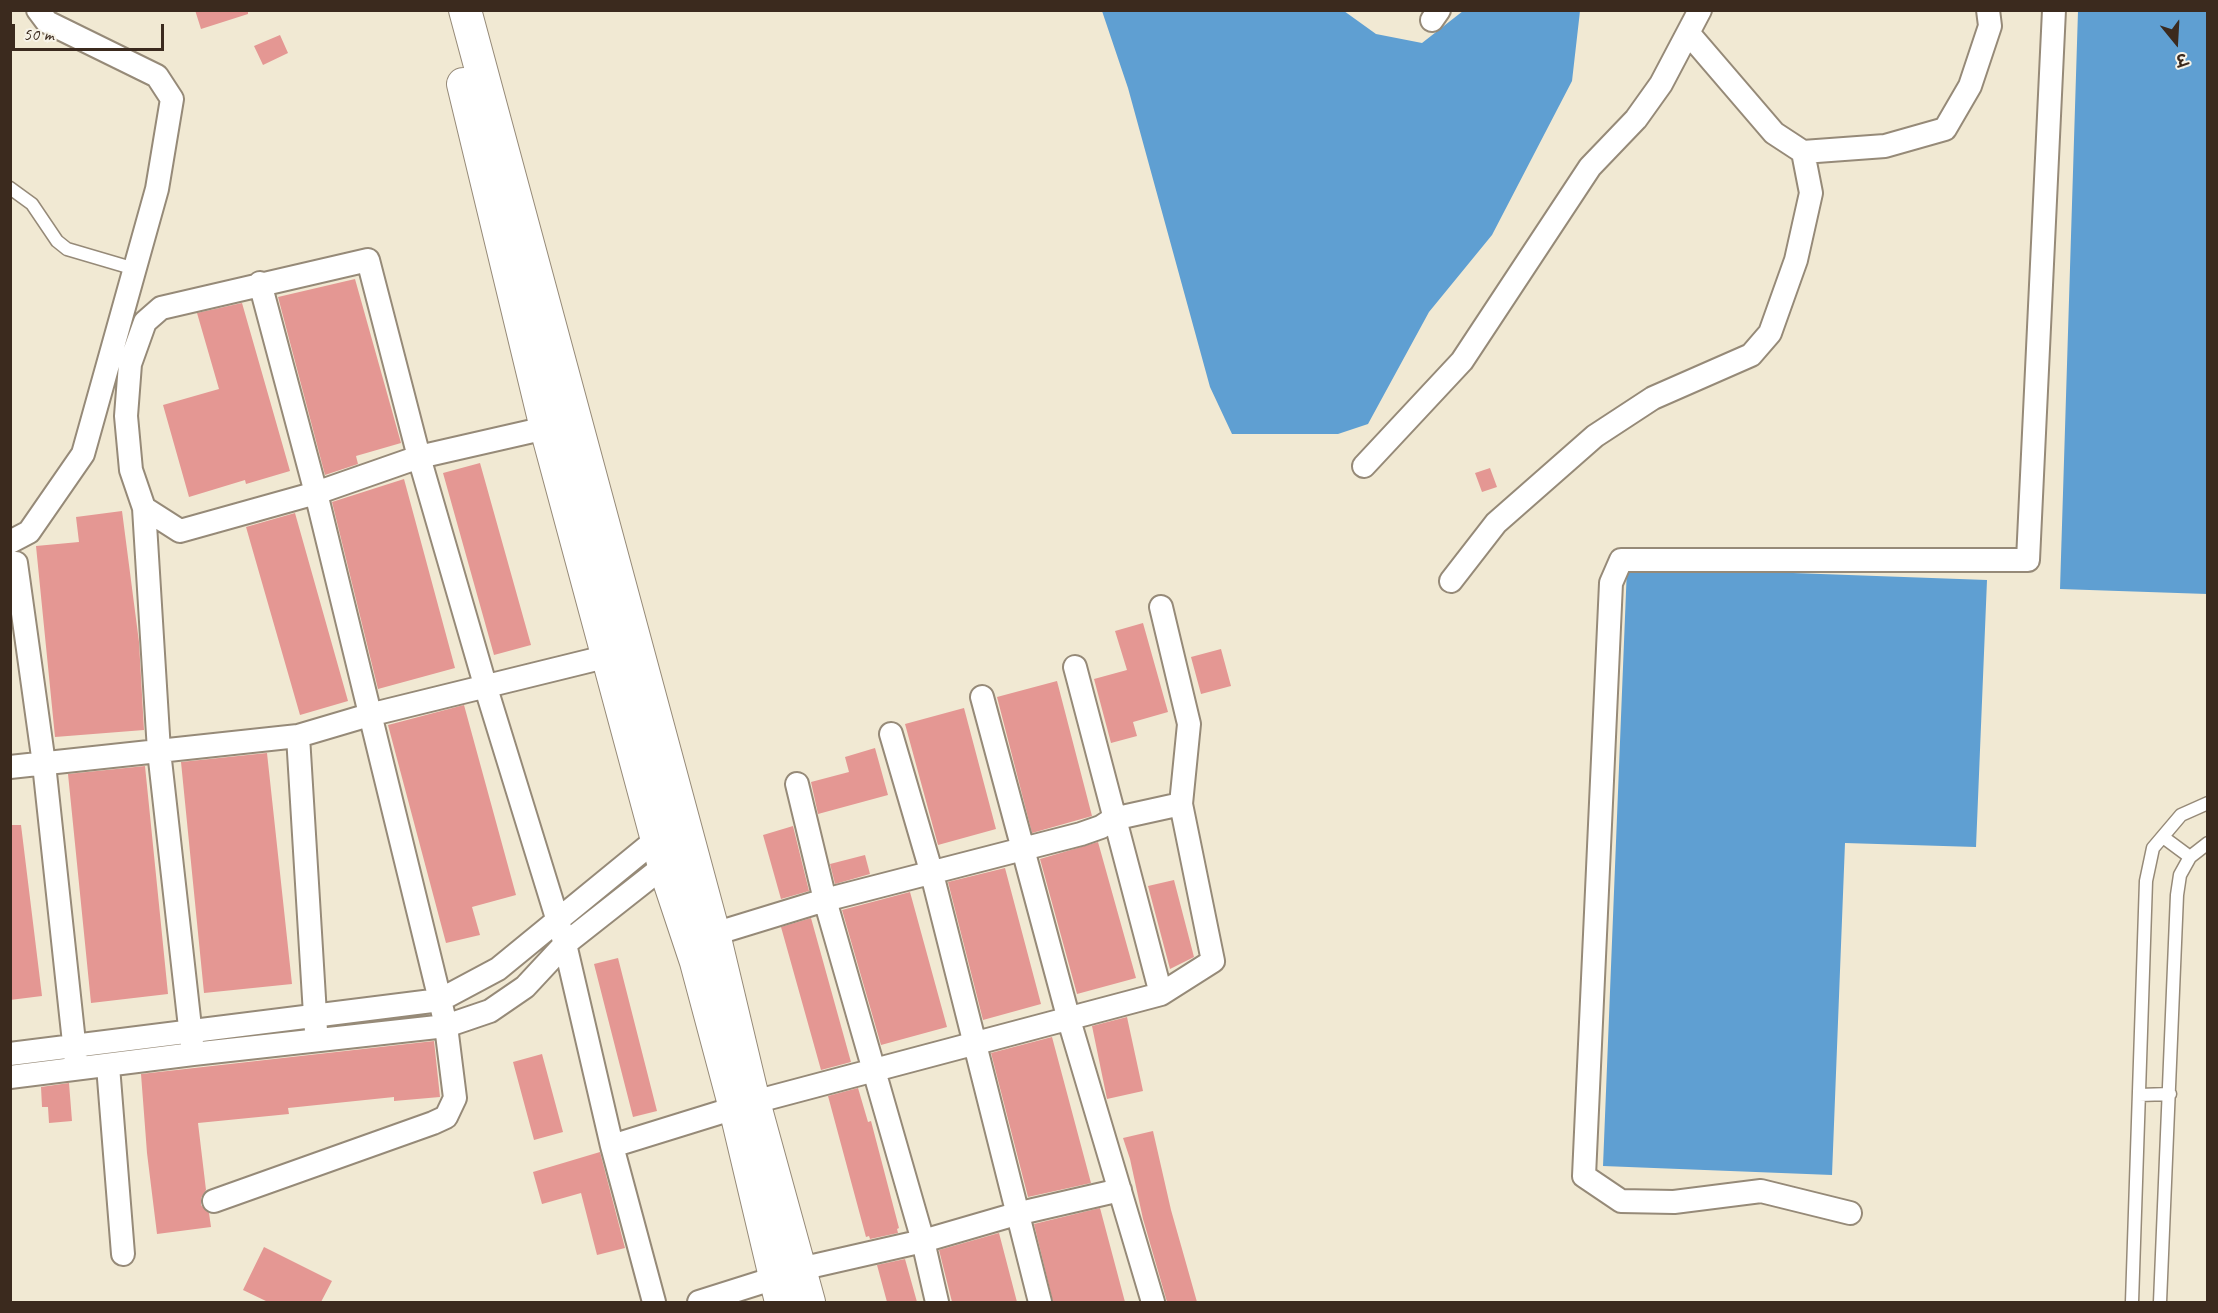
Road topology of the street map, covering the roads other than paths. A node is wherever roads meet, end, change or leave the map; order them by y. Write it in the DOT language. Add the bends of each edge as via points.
graph roads {
  1 [pos="38,10"];
  2 [pos="445,10"];
  3 [pos="465,10"];
  4 [pos="1700,10"];
  5 [pos="1988,10"];
  6 [pos="2054,10"];
  7 [pos="1689,34"];
  8 [pos="1803,152"];
  9 [pos="10,188"];
  10 [pos="135,269"];
  11 [pos="260,284"];
  12 [pos="546,428"];
  13 [pos="419,457"];
  14 [pos="1364,466"];
  15 [pos="316,493"];
  16 [pos="144,508"];
  17 [pos="13,553"];
  18 [pos="1450,581"];
  19 [pos="1161,607"];
  20 [pos="609,656"];
  21 [pos="1075,667"];
  22 [pos="486,688"];
  23 [pos="982,697"];
  24 [pos="369,715"];
  25 [pos="891,734"];
  26 [pos="298,736"];
  27 [pos="159,751"];
  28 [pos="44,764"];
  29 [pos="10,767"];
  30 [pos="797,784"];
  31 [pos="2208,803"];
  32 [pos="1181,804"];
  33 [pos="1113,819"];
  34 [pos="2163,837"];
  35 [pos="2208,843"];
  36 [pos="675,846"];
  37 [pos="1024,851"];
  38 [pos="2190,857"];
  39 [pos="932,874"];
  40 [pos="825,900"];
  41 [pos="557,919"];
  42 [pos="714,934"];
  43 [pos="565,944"];
  44 [pos="1161,994"];
  45 [pos="440,1000"];
  46 [pos="315,1017"];
  47 [pos="1069,1020"];
  48 [pos="446,1026"];
  49 [pos="316,1040"];
  50 [pos="192,1043"];
  51 [pos="974,1046"];
  52 [pos="76,1047"];
  53 [pos="10,1054"];
  54 [pos="108,1066"];
  55 [pos="77,1070"];
  56 [pos="875,1071"];
  57 [pos="10,1077"];
  58 [pos="2170,1094"];
  59 [pos="2139,1095"];
  60 [pos="745,1105"];
  61 [pos="612,1146"];
  62 [pos="1120,1190"];
  63 [pos="214,1202"];
  64 [pos="1850,1213"];
  65 [pos="1016,1214"];
  66 [pos="923,1241"];
  67 [pos="123,1254"];
  68 [pos="785,1283"];
  69 [pos="654,1302"];
  70 [pos="699,1302"];
  71 [pos="809,1302"];
  72 [pos="937,1302"];
  73 [pos="1040,1302"];
  74 [pos="1153,1302"];
  75 [pos="2132,1302"];
  76 [pos="2160,1302"];
  1 -- 10 [label="street" via="47,22 157,76 172,99 157,189"];
  2 -- 12 [label="street"];
  3 -- 36 [label="street"];
  4 -- 7 [label="street"];
  5 -- 8 [label="street" via="1990,26 1970,86 1945,129 1885,146"];
  6 -- 64 [label="street" via="2028,560 1621,560 1611,583 1584,1176 1621,1201 1674,1202 1761,1191"];
  7 -- 8 [label="street" via="1774,133"];
  7 -- 14 [label="street" via="1636,119 1590,167 1553,220 1462,361"];
  8 -- 18 [label="street" via="1811,193 1796,260 1770,333 1751,355 1653,398 1595,436 1496,523"];
  9 -- 10 [label="lane" via="32,204 57,241 68,249"];
  10 -- 17 [label="street" via="83,454"];
  11 -- 13 [label="street" via="368,260"];
  11 -- 15 [label="street"];
  11 -- 16 [label="street" via="160,308 145,322 130,364 126,416 131,470"];
  12 -- 13 [label="street"];
  12 -- 20 [label="street"];
  13 -- 15 [label="street"];
  13 -- 22 [label="street"];
  15 -- 16 [label="street" via="180,531"];
  15 -- 24 [label="street"];
  16 -- 27 [label="street"];
  17 -- 28 [label="street"];
  19 -- 32 [label="street" via="1189,724"];
  20 -- 22 [label="street"];
  20 -- 36 [label="street"];
  21 -- 33 [label="street"];
  22 -- 24 [label="street"];
  22 -- 41 [label="street"];
  23 -- 37 [label="street"];
  24 -- 26 [label="street"];
  24 -- 45 [label="street"];
  25 -- 39 [label="street"];
  26 -- 27 [label="street"];
  26 -- 46 [label="street"];
  27 -- 28 [label="street"];
  27 -- 50 [label="street"];
  28 -- 29 [label="street"];
  28 -- 52 [label="street"];
  30 -- 40 [label="street"];
  31 -- 34 [label="lane" via="2181,815"];
  32 -- 33 [label="street"];
  32 -- 44 [label="street" via="1213,961"];
  33 -- 37 [label="street" via="1091,831"];
  33 -- 44 [label="street"];
  34 -- 38 [label="lane"];
  34 -- 59 [label="lane" via="2153,848 2146,881"];
  35 -- 38 [label="lane"];
  36 -- 41 [label="street"];
  36 -- 42 [label="street"];
  36 -- 43 [label="street"];
  36 -- 60 [label="street" via="696,962"];
  37 -- 39 [label="street"];
  37 -- 47 [label="street"];
  38 -- 58 [label="lane" via="2180,875 2177,895"];
  39 -- 40 [label="street"];
  39 -- 51 [label="street"];
  40 -- 42 [label="street"];
  40 -- 56 [label="street"];
  41 -- 43 [label="street"];
  41 -- 45 [label="street" via="498,969"];
  42 -- 60 [label="street"];
  43 -- 48 [label="street" via="525,987 490,1011"];
  43 -- 61 [label="street"];
  44 -- 47 [label="street"];
  45 -- 46 [label="street"];
  45 -- 48 [label="street"];
  46 -- 49 [label="street"];
  46 -- 50 [label="street"];
  47 -- 51 [label="street"];
  47 -- 62 [label="street"];
  48 -- 49 [label="street"];
  48 -- 63 [label="street" via="455,1098 446,1117"];
  49 -- 50 [label="street"];
  50 -- 52 [label="street"];
  50 -- 54 [label="street"];
  51 -- 56 [label="street"];
  51 -- 65 [label="street"];
  52 -- 53 [label="street"];
  52 -- 55 [label="street"];
  54 -- 55 [label="street"];
  54 -- 67 [label="street"];
  55 -- 57 [label="street"];
  56 -- 60 [label="street"];
  56 -- 66 [label="street"];
  58 -- 59 [label="lane"];
  58 -- 76 [label="lane"];
  59 -- 75 [label="lane"];
  60 -- 61 [label="street"];
  60 -- 68 [label="street"];
  61 -- 69 [label="street"];
  62 -- 65 [label="street"];
  62 -- 74 [label="street"];
  65 -- 66 [label="street"];
  65 -- 73 [label="street"];
  66 -- 68 [label="street"];
  66 -- 72 [label="street"];
  68 -- 70 [label="street"];
  68 -- 71 [label="street"];
}
